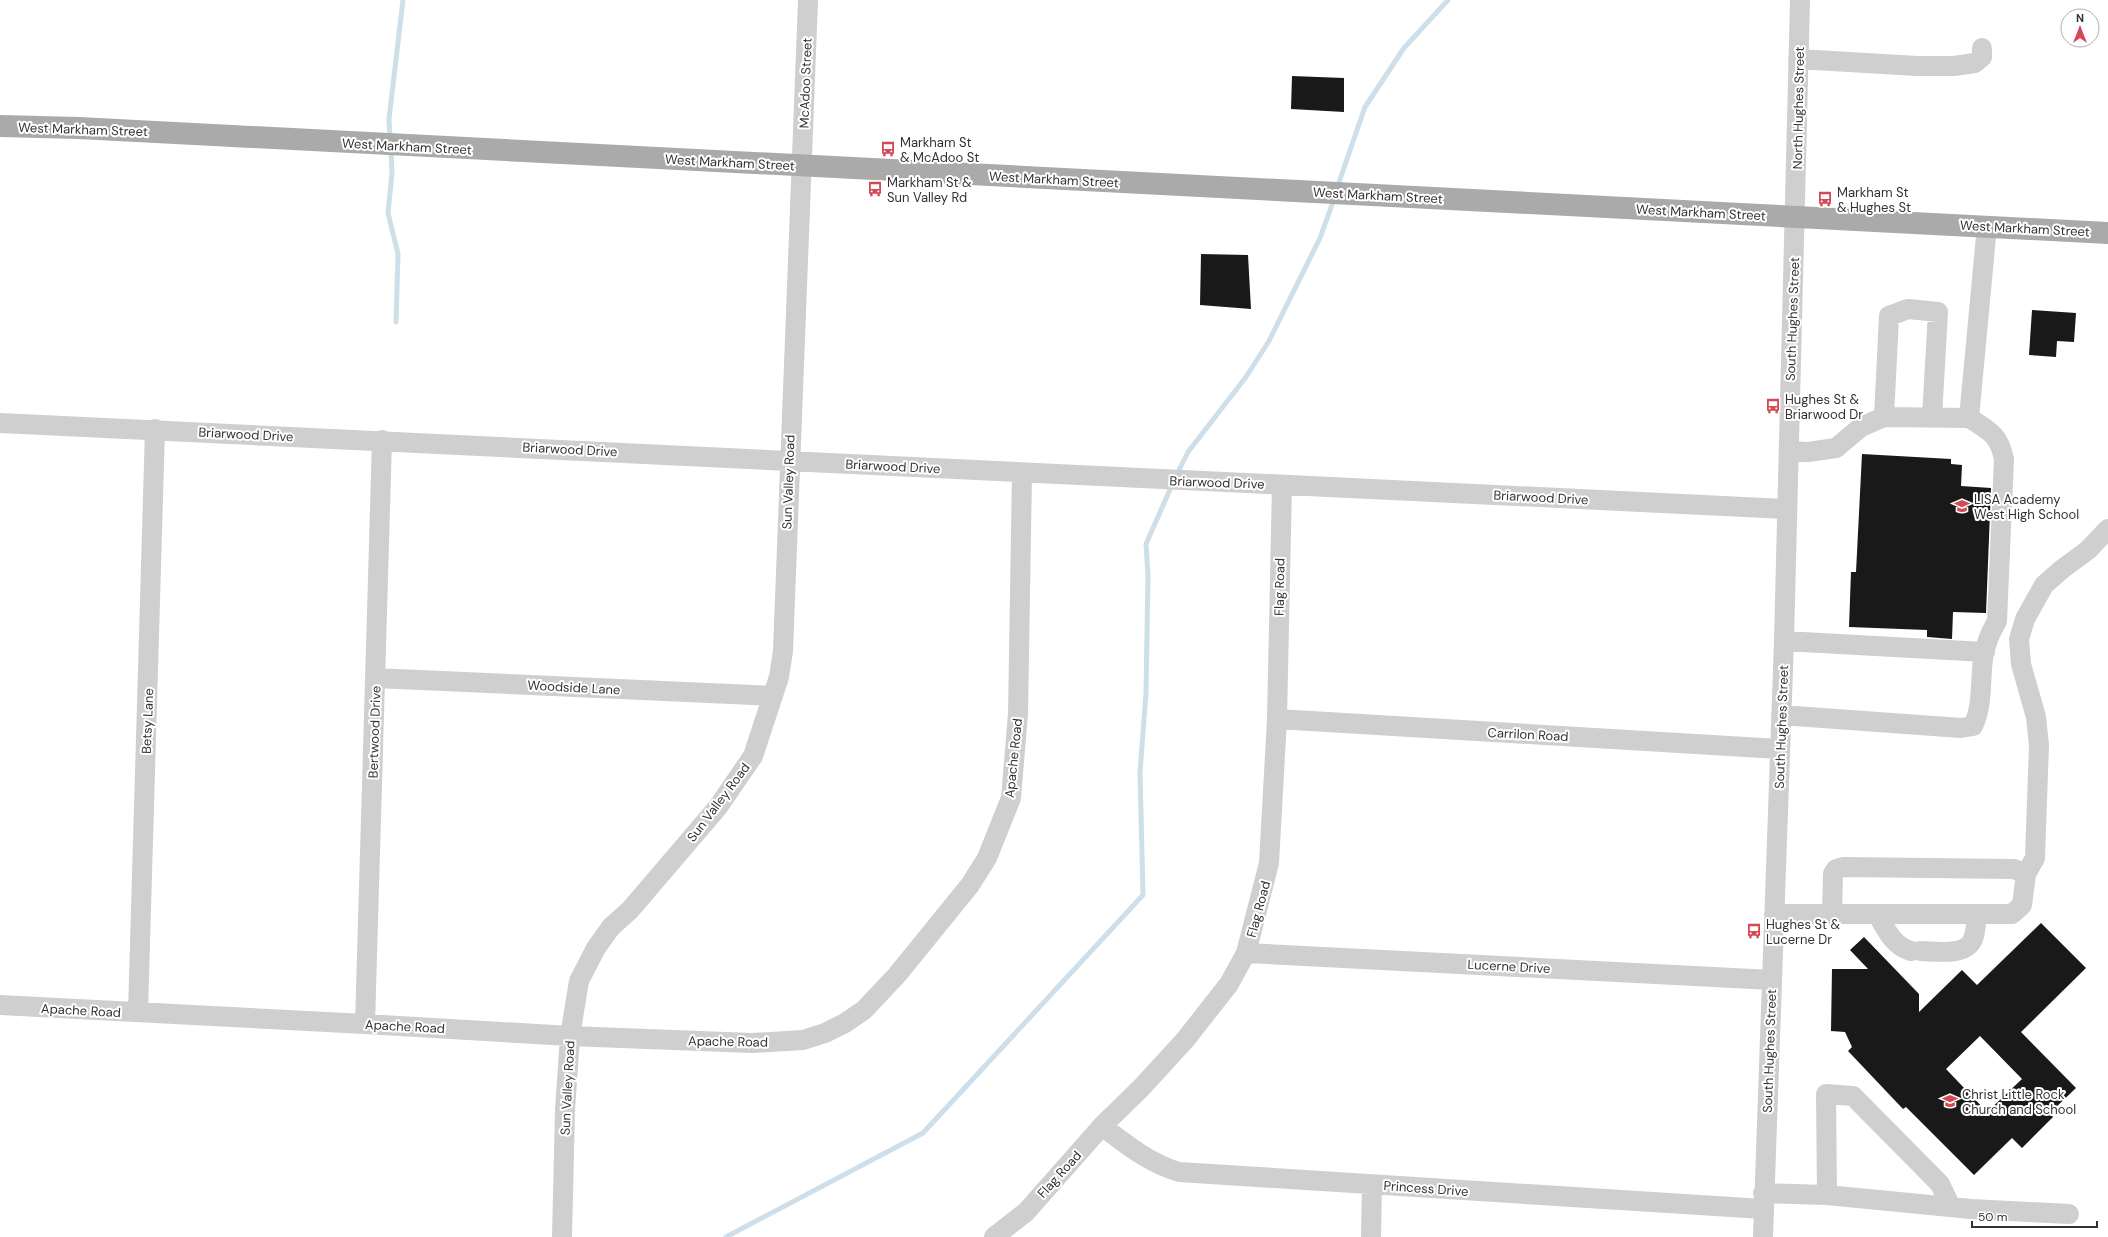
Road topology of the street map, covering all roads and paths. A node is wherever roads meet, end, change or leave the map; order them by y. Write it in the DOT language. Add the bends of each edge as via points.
graph roads {
  1 [pos="808,0"];
  2 [pos="1800,0"];
  3 [pos="1982,48"];
  4 [pos="1798,59"];
  5 [pos="0,126"];
  6 [pos="803,166"];
  7 [pos="1795,217"];
  8 [pos="1987,226"];
  9 [pos="2108,233"];
  10 [pos="1884,417"];
  11 [pos="1932,417"];
  12 [pos="1969,418"];
  13 [pos="0,423"];
  14 [pos="155,430"];
  15 [pos="382,440"];
  16 [pos="1789,451"];
  17 [pos="789,461"];
  18 [pos="1022,473"];
  19 [pos="1282,484"];
  20 [pos="1787,509"];
  21 [pos="2108,529"];
  22 [pos="1784,641"];
  23 [pos="1985,652"];
  24 [pos="376,678"];
  25 [pos="773,696"];
  26 [pos="1781,715"];
  27 [pos="1277,719"];
  28 [pos="1779,749"];
  29 [pos="2026,874"];
  30 [pos="1774,914"];
  31 [pos="1832,914"];
  32 [pos="1877,914"];
  33 [pos="1977,914"];
  34 [pos="1246,953"];
  35 [pos="1772,980"];
  36 [pos="0,1005"];
  37 [pos="138,1012"];
  38 [pos="365,1024"];
  39 [pos="570,1036"];
  40 [pos="1102,1126"];
  41 [pos="1372,1184"];
  42 [pos="1827,1195"];
  43 [pos="1763,1201"];
  44 [pos="1951,1207"];
  45 [pos="2069,1214"];
  46 [pos="562,1237"];
  47 [pos="994,1237"];
  48 [pos="1371,1237"];
  49 [pos="1763,1237"];
  1 -- 6 [label="street, McAdoo Street"];
  2 -- 4 [label="street, North Hughes Street"];
  3 -- 4 [label="street" via="1982,57 1975,63 1954,66"];
  4 -- 7 [label="street, North Hughes Street"];
  5 -- 6 [label="main road, West Markham Street"];
  6 -- 7 [label="main road, West Markham Street"];
  6 -- 17 [label="street, Sun Valley Road"];
  7 -- 8 [label="main road, West Markham Street"];
  7 -- 16 [label="street, South Hughes Street"];
  8 -- 9 [label="main road, West Markham Street"];
  8 -- 12 [label="street"];
  10 -- 11 [label="street"];
  10 -- 11 [label="street" via="1889,316 1908,309 1938,312"];
  10 -- 16 [label="street" via="1861,427 1836,448 1808,452"];
  11 -- 12 [label="street"];
  12 -- 23 [label="street" via="1990,431 2001,445 2004,459 1997,621 1989,634"];
  13 -- 14 [label="street, Briarwood Drive"];
  14 -- 15 [label="street, Briarwood Drive"];
  14 -- 37 [label="street, Betsy Lane"];
  15 -- 17 [label="street, Briarwood Drive"];
  15 -- 24 [label="street, Bertwood Drive"];
  16 -- 20 [label="street, South Hughes Street"];
  17 -- 18 [label="street, Briarwood Drive"];
  17 -- 25 [label="street, Sun Valley Road" via="783,651"];
  18 -- 19 [label="street, Briarwood Drive"];
  18 -- 39 [label="street, Apache Road" via="1019,701 1010,798 987,858 951,910 864,1010 825,1034 803,1040 752,1043"];
  19 -- 20 [label="street, Briarwood Drive"];
  19 -- 27 [label="street, Flag Road"];
  20 -- 22 [label="street, South Hughes Street"];
  21 -- 29 [label="street" via="2088,550 2044,585 2025,619 2019,639 2021,664 2036,717 2039,745 2035,858"];
  22 -- 23 [label="street"];
  22 -- 26 [label="street, South Hughes Street"];
  23 -- 26 [label="street" via="1978,717 1973,726 1961,728"];
  24 -- 25 [label="street, Woodside Lane"];
  24 -- 38 [label="street, Bertwood Drive"];
  25 -- 39 [label="street, Sun Valley Road" via="753,756 736,782 718,807 630,910 611,927 596,948 579,981"];
  26 -- 28 [label="street, South Hughes Street"];
  27 -- 28 [label="street, Carrilon Road"];
  27 -- 34 [label="street, Flag Road" via="1269,863"];
  28 -- 30 [label="street, South Hughes Street"];
  29 -- 31 [label="street" via="2014,869 1843,867 1836,869 1833,874"];
  29 -- 33 [label="street" via="2022,905 2018,910 2012,914"];
  30 -- 31 [label="street"];
  30 -- 35 [label="street, South Hughes Street"];
  31 -- 32 [label="street"];
  32 -- 33 [label="street"];
  32 -- 33 [label="street" via="1901,948 1916,951 1960,951 1968,947 1973,940"];
  34 -- 35 [label="street, Lucerne Drive"];
  34 -- 40 [label="street, Flag Road" via="1229,984 1185,1040"];
  35 -- 43 [label="street, South Hughes Street"];
  36 -- 37 [label="street, Apache Road"];
  37 -- 38 [label="street, Apache Road"];
  38 -- 39 [label="street, Apache Road"];
  39 -- 46 [label="street, Sun Valley Road" via="565,1110"];
  40 -- 41 [label="street, Princess Drive" via="1142,1157 1179,1172"];
  40 -- 47 [label="street, Flag Road" via="1026,1212"];
  41 -- 43 [label="street, Princess Drive"];
  41 -- 48 [label="street"];
  42 -- 43 [label="street, Princess Drive"];
  42 -- 44 [label="street, Princess Drive"];
  42 -- 44 [label="street" via="1826,1094 1853,1096 1940,1184"];
  43 -- 49 [label="street, South Hughes Street"];
  44 -- 45 [label="street, Princess Drive"];
}
